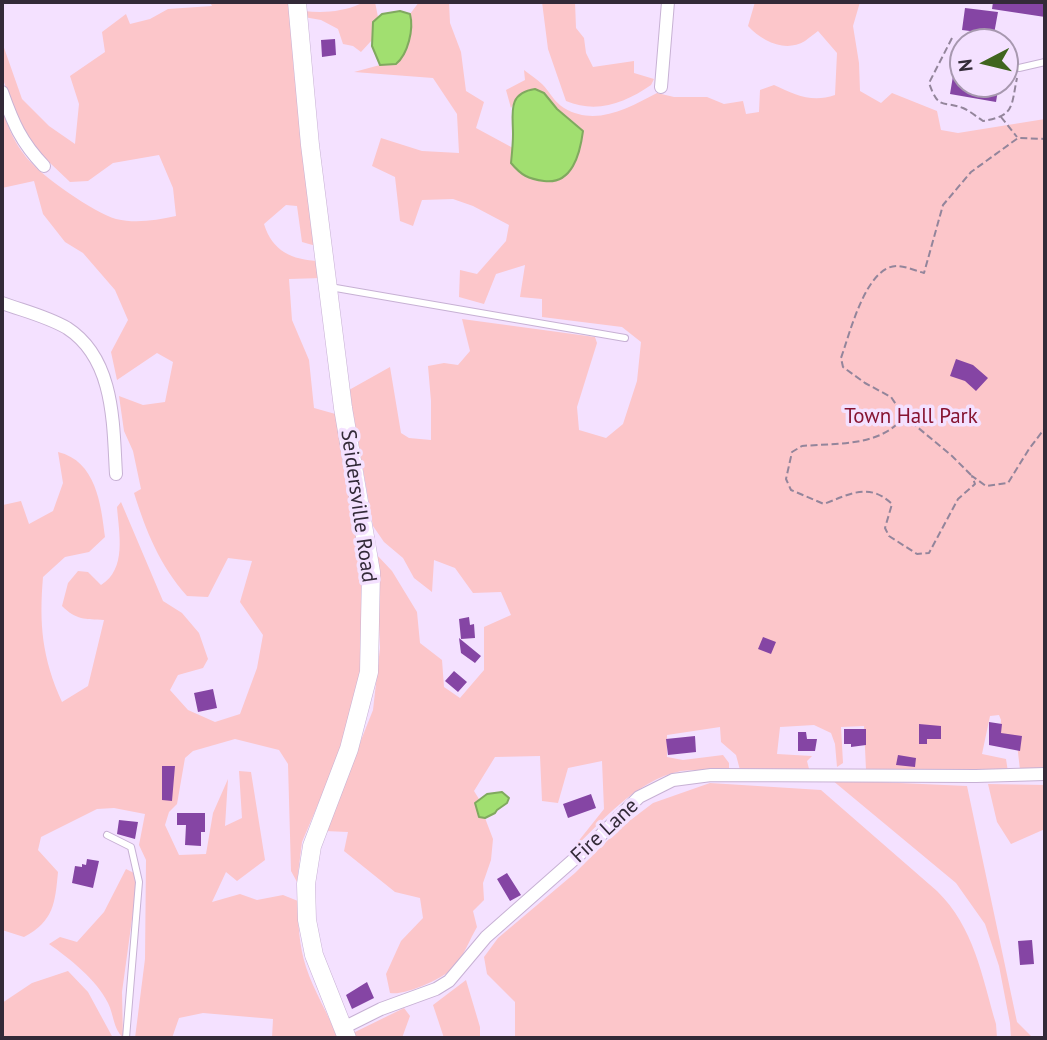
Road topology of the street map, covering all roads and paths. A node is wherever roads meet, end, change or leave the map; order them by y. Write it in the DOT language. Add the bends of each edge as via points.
graph roads {
  1 [pos="297,2"];
  2 [pos="667,2"];
  3 [pos="949,44"];
  4 [pos="1045,62"];
  5 [pos="1019,68"];
  6 [pos="662,87"];
  7 [pos="2,92"];
  8 [pos="1013,98"];
  9 [pos="1001,117"];
  10 [pos="1018,138"];
  11 [pos="1045,139"];
  12 [pos="44,166"];
  13 [pos="328,287"];
  14 [pos="2,303"];
  15 [pos="625,338"];
  16 [pos="904,416"];
  17 [pos="1045,428"];
  18 [pos="116,474"];
  19 [pos="972,476"];
  20 [pos="1045,774"];
  21 [pos="107,835"];
  22 [pos="345,1033"];
  23 [pos="126,1038"];
  1 -- 13 [label="street, Seidersville Road"];
  2 -- 6 [label="street"];
  3 -- 9 [label="path" via="929,83 934,97 983,121"];
  4 -- 5 [label="lane"];
  7 -- 12 [label="street" via="15,129"];
  8 -- 9 [label="path" via="1010,110"];
  9 -- 10 [label="path"];
  10 -- 11 [label="path"];
  10 -- 16 [label="path" via="971,172 943,205 924,273 887,268 867,288 841,358 843,367 891,397"];
  13 -- 15 [label="lane"];
  13 -- 22 [label="street, Seidersville Road" via="371,572 369,672 349,749 312,846 306,884 314,955"];
  14 -- 18 [label="street" via="51,320 91,350 107,389"];
  16 -- 19 [label="path"];
  16 -- 19 [label="path" via="876,439 802,446 792,452 786,479 791,490 824,504 849,495 881,494 892,505 885,528 889,536 917,554 929,553 958,499 975,484"];
  17 -- 19 [label="path" via="1008,483 986,486"];
  20 -- 22 [label="street, Fire Lane" via="711,775 673,780 639,797 486,937 449,981 381,1009"];
  21 -- 23 [label="lane" via="131,847 139,882"];
}
